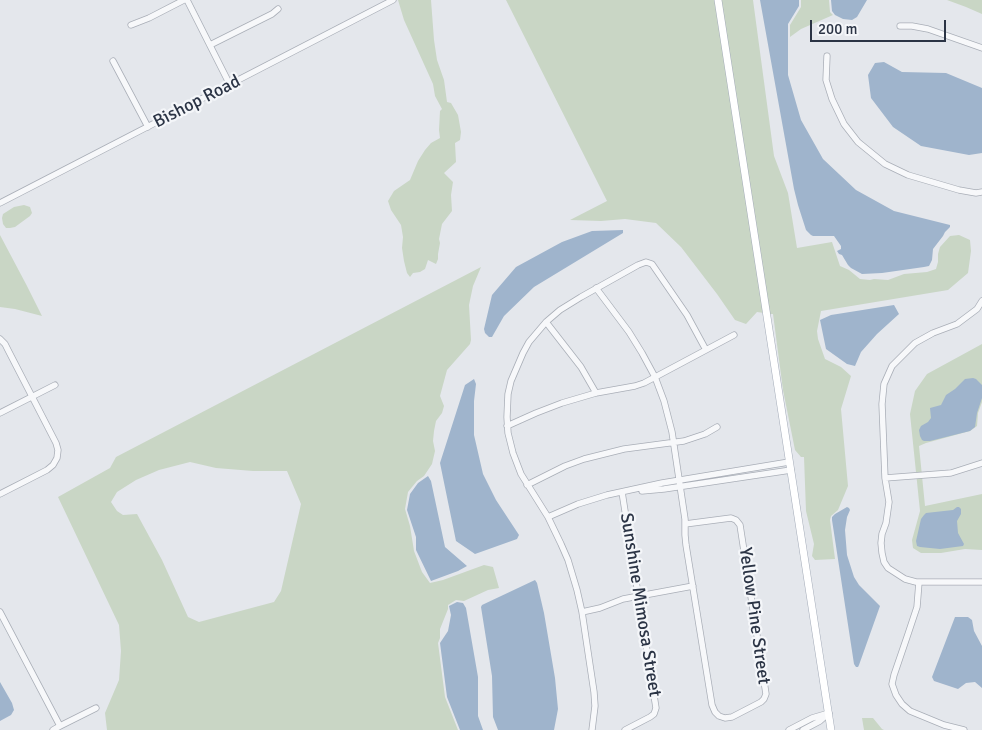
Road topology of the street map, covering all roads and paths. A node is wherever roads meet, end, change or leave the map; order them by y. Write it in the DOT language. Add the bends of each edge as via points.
graph roads {
  1 [pos="185,0"];
  2 [pos="393,0"];
  3 [pos="718,0"];
  4 [pos="278,10"];
  5 [pos="132,25"];
  6 [pos="900,26"];
  7 [pos="210,45"];
  8 [pos="982,48"];
  9 [pos="827,56"];
  10 [pos="113,62"];
  11 [pos="230,85"];
  12 [pos="148,127"];
  13 [pos="982,192"];
  14 [pos="0,203"];
  15 [pos="596,288"];
  16 [pos="982,301"];
  17 [pos="546,322"];
  18 [pos="734,334"];
  19 [pos="0,339"];
  20 [pos="8,350"];
  21 [pos="706,350"];
  22 [pos="0,354"];
  23 [pos="655,377"];
  24 [pos="55,385"];
  25 [pos="596,393"];
  26 [pos="32,396"];
  27 [pos="0,413"];
  28 [pos="507,426"];
  29 [pos="717,427"];
  30 [pos="673,443"];
  31 [pos="790,462"];
  32 [pos="982,463"];
  33 [pos="791,470"];
  34 [pos="886,478"];
  35 [pos="679,480"];
  36 [pos="527,484"];
  37 [pos="680,487"];
  38 [pos="622,492"];
  39 [pos="0,494"];
  40 [pos="548,518"];
  41 [pos="685,524"];
  42 [pos="919,582"];
  43 [pos="982,582"];
  44 [pos="693,586"];
  45 [pos="638,596"];
  46 [pos="0,612"];
  47 [pos="582,612"];
  48 [pos="96,708"];
  49 [pos="829,713"];
  50 [pos="60,726"];
  51 [pos="53,730"];
  52 [pos="592,730"];
  53 [pos="625,730"];
  54 [pos="789,730"];
  55 [pos="803,730"];
  56 [pos="831,730"];
  57 [pos="964,730"];
  1 -- 5 [label="street"];
  1 -- 7 [label="street"];
  2 -- 11 [label="street, Bishop Road"];
  3 -- 31 [label="main road"];
  4 -- 7 [label="street"];
  6 -- 8 [label="street" via="928,28"];
  7 -- 11 [label="street"];
  9 -- 13 [label="street" via="826,80 832,100 858,142 885,164 908,175 959,190"];
  10 -- 12 [label="street"];
  11 -- 12 [label="street, Bishop Road"];
  12 -- 14 [label="street, Bishop Road"];
  15 -- 17 [label="street"];
  15 -- 21 [label="street" via="638,265 652,264 687,315"];
  15 -- 23 [label="street, Yellow Pine Street" via="629,332"];
  16 -- 34 [label="street" via="957,324 915,343 892,366 884,384 882,404"];
  17 -- 25 [label="street" via="581,367"];
  17 -- 28 [label="street" via="529,342 513,374"];
  18 -- 21 [label="street"];
  19 -- 20 [label="street"];
  20 -- 22 [label="street"];
  20 -- 26 [label="street"];
  21 -- 23 [label="street"];
  23 -- 25 [label="street" via="635,386"];
  23 -- 30 [label="street, Yellow Pine Street" via="667,411"];
  24 -- 26 [label="street"];
  25 -- 28 [label="street" via="550,407"];
  26 -- 27 [label="street"];
  26 -- 39 [label="street" via="56,443 57,458 47,470"];
  28 -- 36 [label="street" via="515,462"];
  29 -- 30 [label="street"];
  30 -- 35 [label="street, Yellow Pine Street"];
  30 -- 36 [label="street" via="593,456"];
  31 -- 33 [label="main road"];
  31 -- 35 [label="street"];
  32 -- 34 [label="street" via="951,473"];
  33 -- 37 [label="street"];
  33 -- 49 [label="main road"];
  34 -- 42 [label="street" via="889,502 882,534 884,562 892,572"];
  35 -- 37 [label="street, Yellow Pine Street"];
  35 -- 38 [label="street"];
  36 -- 40 [label="street"];
  37 -- 38 [label="street"];
  37 -- 41 [label="street, Yellow Pine Street"];
  38 -- 40 [label="street" via="586,501"];
  38 -- 45 [label="street, Sunshine Mimosa Street"];
  40 -- 47 [label="street" via="568,560"];
  41 -- 44 [label="street, Yellow Pine Street"];
  41 -- 44 [label="street, Yellow Pine Street" via="731,518 741,527 766,694 762,701 729,718 719,719 712,705"];
  42 -- 43 [label="street"];
  42 -- 57 [label="street" via="917,607 892,684 896,695 910,711"];
  44 -- 45 [label="street"];
  45 -- 47 [label="street"];
  45 -- 53 [label="street, Sunshine Mimosa Street" via="656,708 650,717"];
  46 -- 50 [label="street"];
  47 -- 52 [label="street" via="594,692"];
  48 -- 50 [label="street"];
  49 -- 54 [label="street"];
  49 -- 55 [label="street"];
  49 -- 56 [label="main road"];
  50 -- 51 [label="street"];
}
